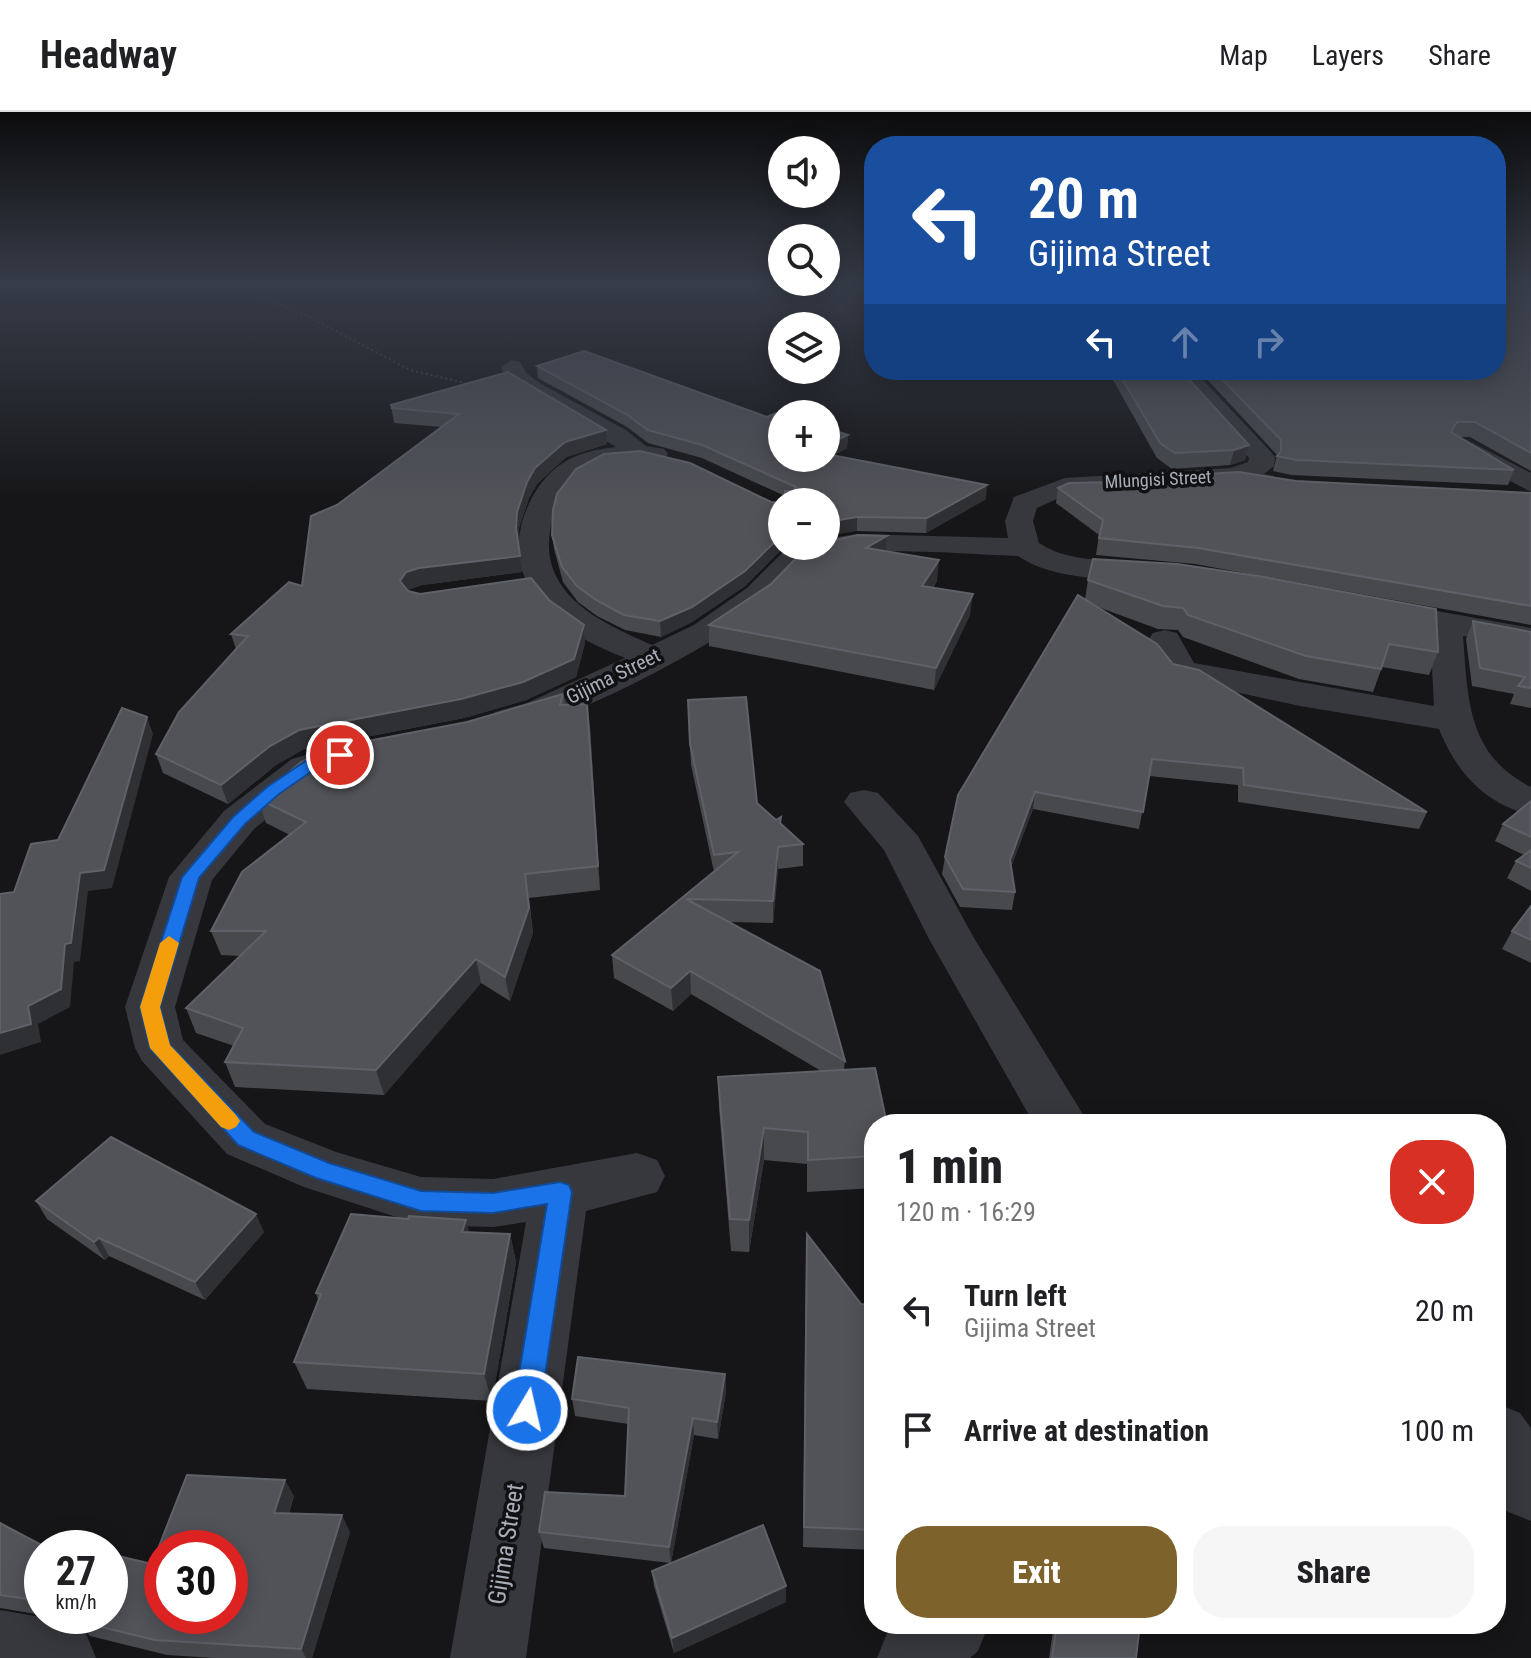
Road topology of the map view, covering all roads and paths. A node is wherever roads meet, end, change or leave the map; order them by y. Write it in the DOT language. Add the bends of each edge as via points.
graph roads {
  1 [pos="378,357"];
  2 [pos="512,367"];
  3 [pos="1191,380"];
  4 [pos="533,389"];
  5 [pos="1461,445"];
  6 [pos="638,452"];
  7 [pos="680,464"];
  8 [pos="1235,476"];
  9 [pos="1531,484"];
  10 [pos="1292,486"];
  11 [pos="1503,497"];
  12 [pos="1531,498"];
  13 [pos="841,535"];
  14 [pos="1025,547"];
  15 [pos="1182,575"];
  16 [pos="543,582"];
  17 [pos="512,587"];
  18 [pos="1351,606"];
  19 [pos="1446,623"];
  20 [pos="1531,638"];
  21 [pos="1165,640"];
  22 [pos="650,657"];
  23 [pos="1452,720"];
  24 [pos="470,731"];
  25 [pos="347,753"];
  26 [pos="864,802"];
  27 [pos="1531,803"];
  28 [pos="1056,1114"];
  29 [pos="637,1176"];
  30 [pos="560,1192"];
  31 [pos="1506,1450"];
  32 [pos="1531,1486"];
  33 [pos="940,1634"];
  34 [pos="0,1648"];
  35 [pos="58,1658"];
  36 [pos="488,1658"];
  37 [pos="915,1658"];
  1 -- 4 [label="path" via="451,383"];
  2 -- 4 [label="street" via="516,377"];
  3 -- 8 [label="street" via="1262,457 1261,466"];
  4 -- 6 [label="street"];
  5 -- 9 [label="street"];
  6 -- 7 [label="street"];
  6 -- 16 [label="street" via="583,463 557,482 535,527 535,561"];
  8 -- 10 [label="street, Mlungisi Street"];
  8 -- 14 [label="street, Mlungisi Street" via="1099,482 1042,493 1024,503 1019,521"];
  11 -- 12 [label="street"];
  13 -- 14 [label="street, Gijima Street"];
  13 -- 22 [label="street, Gijima Street" via="794,558 758,595 706,632"];
  14 -- 15 [label="street, Gijima Street" via="1063,564"];
  16 -- 17 [label="street"];
  16 -- 22 [label="street" via="587,628"];
  18 -- 19 [label="street"];
  19 -- 20 [label="street"];
  19 -- 23 [label="street"];
  21 -- 23 [label="street" via="1183,671"];
  22 -- 24 [label="street, Gijima Street" via="540,711"];
  23 -- 27 [label="street" via="1459,741 1476,763 1495,782"];
  25 -- 30 [label="street" via="292,775 239,820 191,877 150,1007 160,1048 246,1139 324,1171 421,1201 493,1203"];
  26 -- 28 [label="street" via="903,845"];
  29 -- 30 [label="street"];
  30 -- 36 [label="street, Gijima Street"];
  31 -- 32 [label="street"];
  33 -- 37 [label="street"];
  34 -- 35 [label="street"];
}
